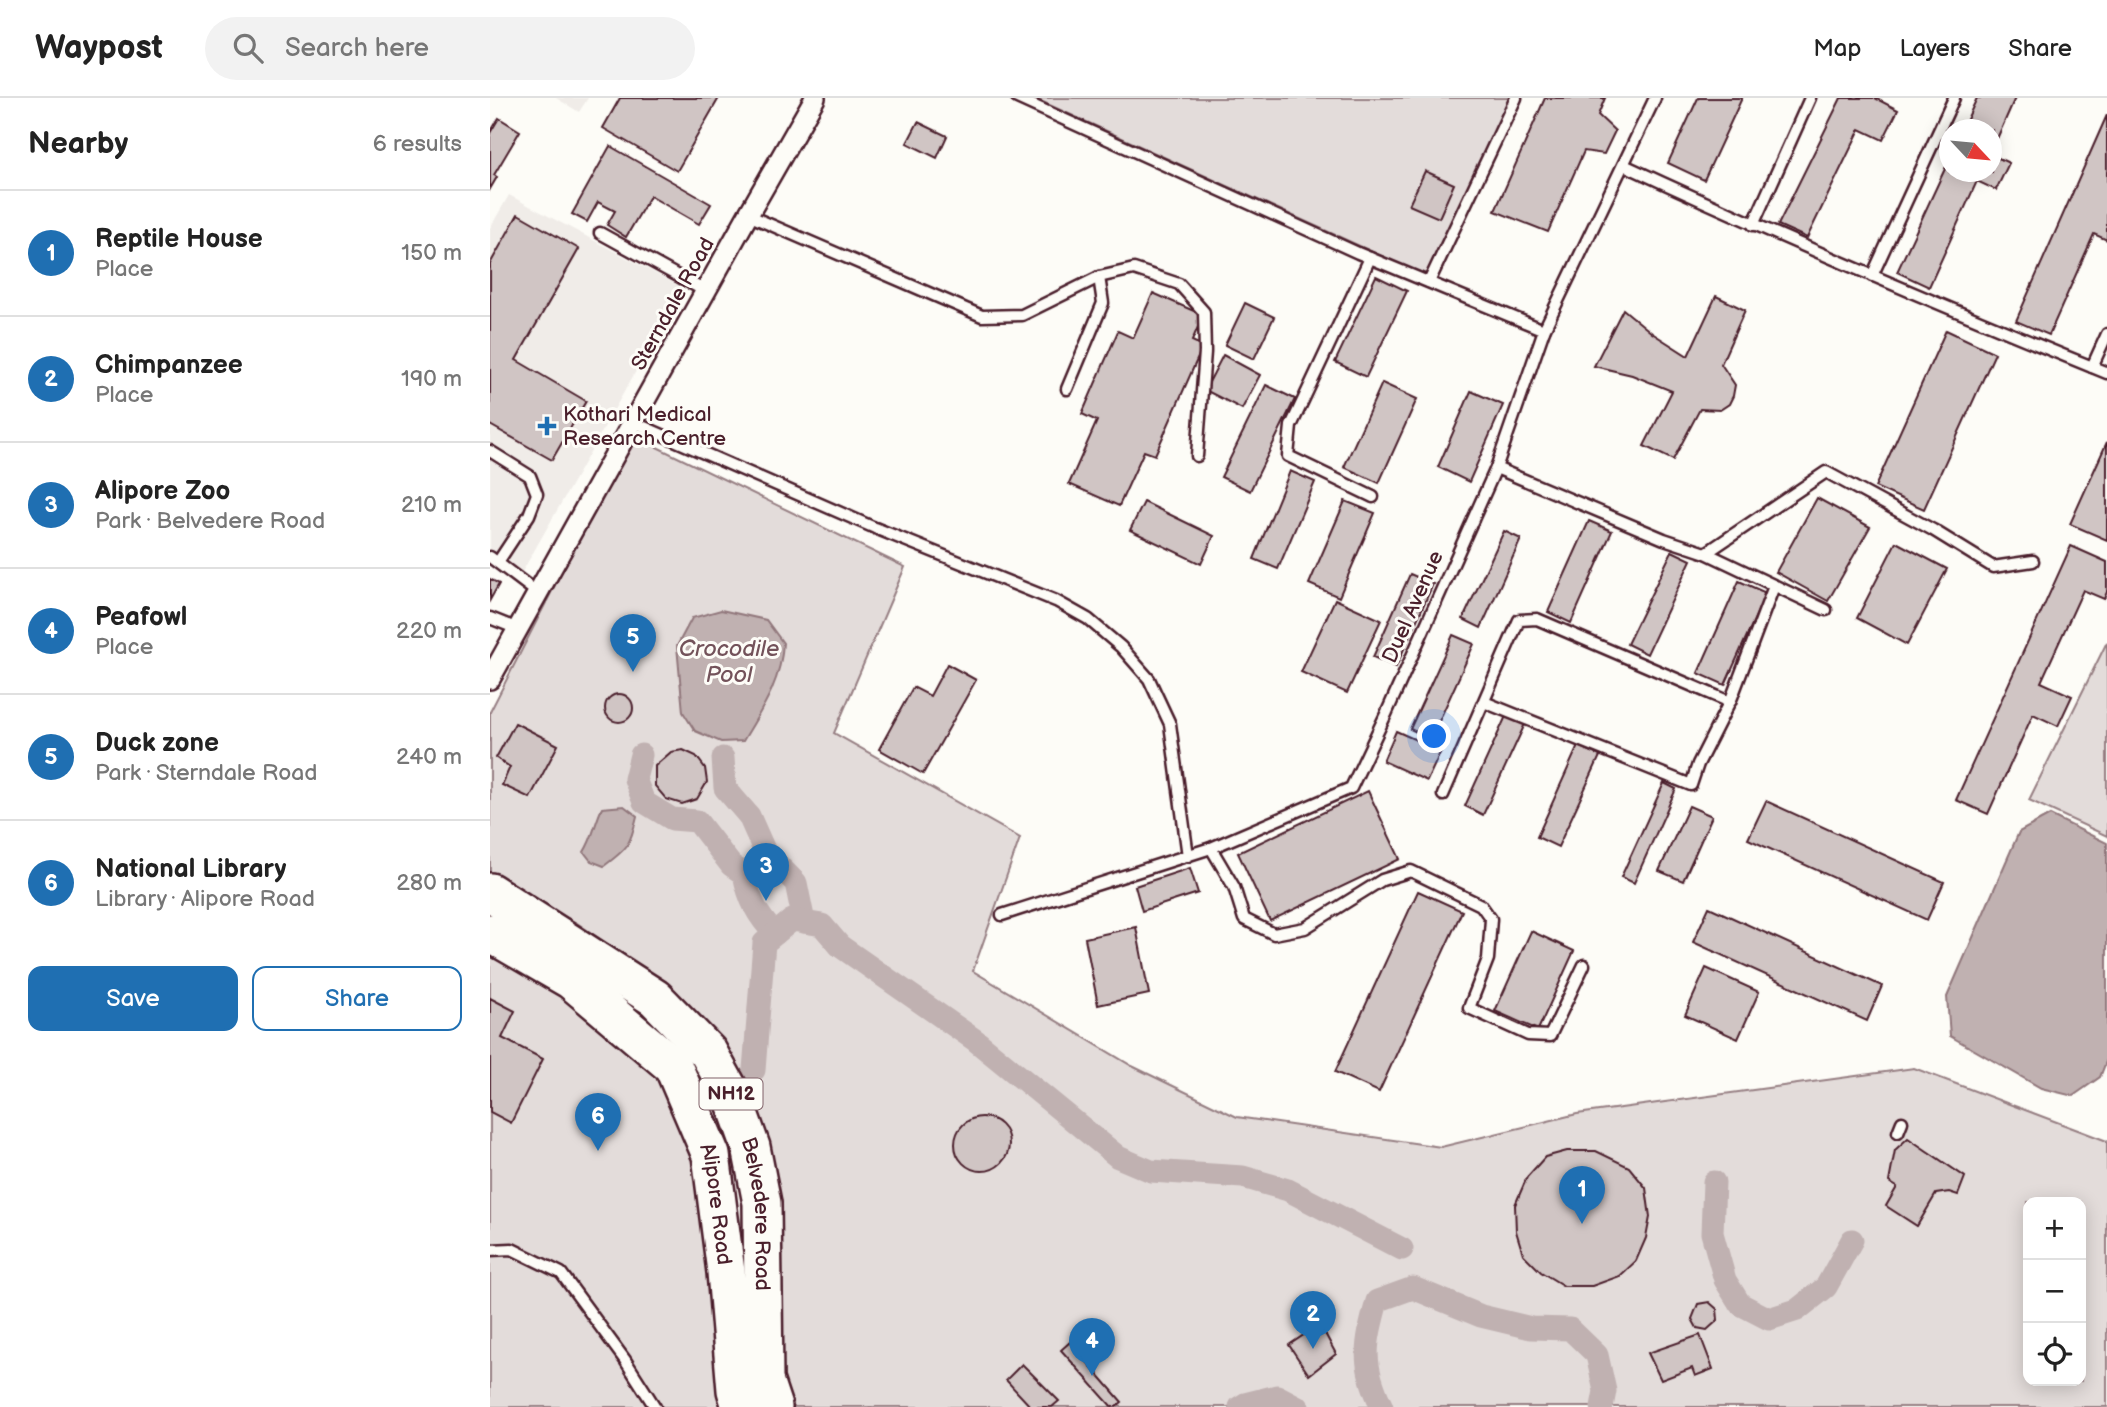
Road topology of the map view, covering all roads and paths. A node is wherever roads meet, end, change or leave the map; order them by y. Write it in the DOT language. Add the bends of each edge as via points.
graph roads {
  1 [pos="815,98"];
  2 [pos="1017,98"];
  3 [pos="1516,98"];
  4 [pos="1655,98"];
  5 [pos="1810,98"];
  6 [pos="1954,98"];
  7 [pos="1624,165"];
  8 [pos="748,215"];
  9 [pos="1753,225"];
  10 [pos="600,233"];
  11 [pos="1370,258"];
  12 [pos="1872,276"];
  13 [pos="1099,277"];
  14 [pos="1429,282"];
  15 [pos="705,291"];
  16 [pos="1544,330"];
  17 [pos="2107,334"];
  18 [pos="2092,367"];
  19 [pos="2107,373"];
  20 [pos="1067,389"];
  21 [pos="633,422"];
  22 [pos="490,452"];
  23 [pos="1197,456"];
  24 [pos="1496,468"];
  25 [pos="1373,498"];
  26 [pos="1706,554"];
  27 [pos="494,560"];
  28 [pos="2033,561"];
  29 [pos="1774,586"];
  30 [pos="539,594"];
  31 [pos="1826,611"];
  32 [pos="490,618"];
  33 [pos="519,629"];
  34 [pos="490,679"];
  35 [pos="1484,702"];
  36 [pos="1730,702"];
  37 [pos="1443,795"];
  38 [pos="1211,848"];
  39 [pos="1188,856"];
  40 [pos="490,892"];
  41 [pos="1002,915"];
  42 [pos="490,933"];
  43 [pos="1584,965"];
  44 [pos="490,1250"];
  45 [pos="655,1407"];
  46 [pos="741,1407"];
  47 [pos="773,1407"];
  1 -- 8 [label="street, Sterndale Road"];
  2 -- 11 [label="lane"];
  3 -- 14 [label="lane"];
  4 -- 7 [label="lane, Duel Avenue"];
  5 -- 9 [label="lane"];
  6 -- 12 [label="lane"];
  7 -- 9 [label="lane"];
  7 -- 16 [label="lane, Duel Avenue"];
  8 -- 13 [label="lane" via="982,317 1022,315"];
  8 -- 15 [label="street, Sterndale Road"];
  9 -- 12 [label="lane"];
  10 -- 15 [label="lane"];
  11 -- 14 [label="lane"];
  11 -- 25 [label="lane" via="1291,426 1288,456"];
  12 -- 18 [label="lane"];
  13 -- 20 [label="lane" via="1103,303"];
  13 -- 23 [label="lane" via="1134,269 1179,284 1204,312"];
  14 -- 16 [label="lane"];
  15 -- 21 [label="street, Sterndale Road"];
  16 -- 24 [label="lane, Duel Avenue"];
  17 -- 18 [label="lane"];
  18 -- 19 [label="lane"];
  21 -- 30 [label="street, Sterndale Road"];
  21 -- 39 [label="lane" via="1056,601 1088,619 1149,679 1170,724"];
  22 -- 27 [label="lane" via="530,476 537,494 528,515"];
  24 -- 26 [label="lane"];
  24 -- 38 [label="lane, Duel Avenue" via="1351,788"];
  26 -- 28 [label="lane" via="1825,472 1993,567"];
  26 -- 29 [label="lane"];
  27 -- 30 [label="lane"];
  29 -- 31 [label="lane"];
  29 -- 36 [label="lane"];
  30 -- 33 [label="street, Sterndale Road"];
  32 -- 33 [label="lane"];
  33 -- 34 [label="street, Sterndale Road"];
  35 -- 36 [label="lane" via="1691,785"];
  35 -- 36 [label="lane" via="1518,620 1537,619"];
  35 -- 37 [label="lane"];
  38 -- 39 [label="lane, Duel Avenue"];
  38 -- 43 [label="lane" via="1234,887 1244,919 1274,934 1305,928 1381,880 1411,871 1481,905 1491,919 1488,959 1469,1008 1528,1035 1550,1036"];
  39 -- 41 [label="lane, Duel Avenue"];
  40 -- 47 [label="highway, Belvedere Road / NH12" via="655,998 708,1052 733,1097 751,1147 762,1203 764,1380"];
  42 -- 46 [label="highway, Alipore Road / NH12" via="571,980 673,1066 711,1155"];
  44 -- 45 [label="lane" via="512,1248 561,1273"];
}
